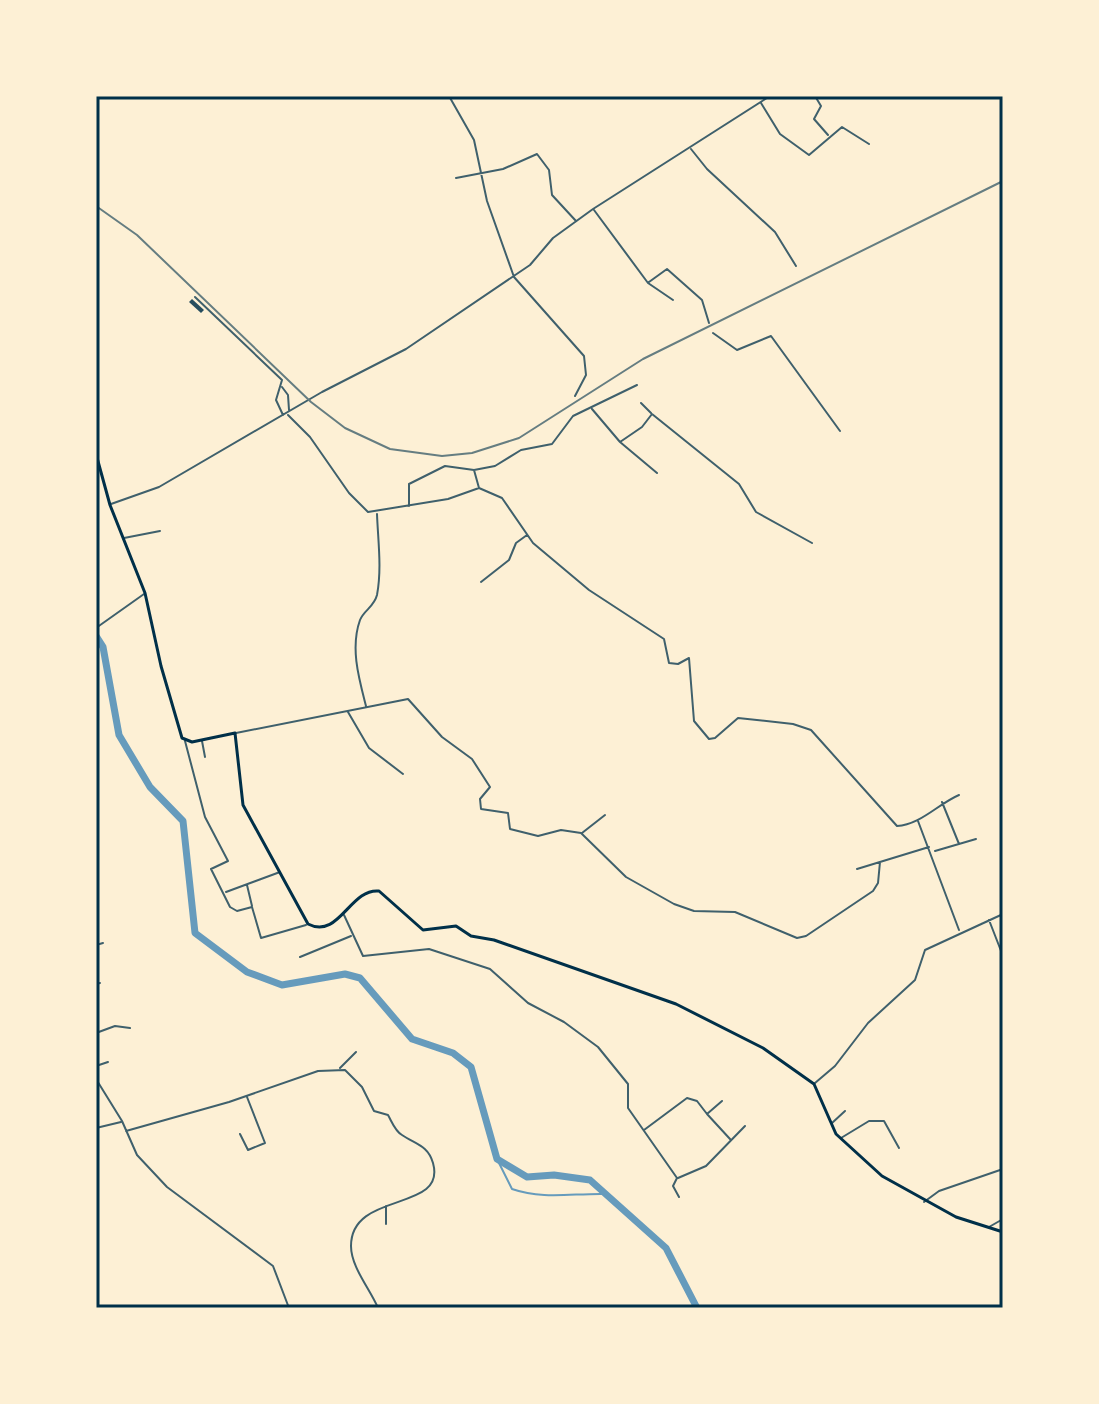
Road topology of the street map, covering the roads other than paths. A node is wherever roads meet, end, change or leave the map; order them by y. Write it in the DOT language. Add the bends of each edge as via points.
graph roads {
  1 [pos="449,96"];
  2 [pos="770,96"];
  3 [pos="815,96"];
  4 [pos="761,102"];
  5 [pos="829,136"];
  6 [pos="869,144"];
  7 [pos="690,148"];
  8 [pos="483,173"];
  9 [pos="456,178"];
  10 [pos="593,209"];
  11 [pos="576,221"];
  12 [pos="796,266"];
  13 [pos="514,277"];
  14 [pos="648,283"];
  15 [pos="195,297"];
  16 [pos="673,300"];
  17 [pos="709,323"];
  18 [pos="713,333"];
  19 [pos="637,385"];
  20 [pos="281,386"];
  21 [pos="575,396"];
  22 [pos="641,403"];
  23 [pos="591,408"];
  24 [pos="287,414"];
  25 [pos="652,414"];
  26 [pos="840,431"];
  27 [pos="620,442"];
  28 [pos="96,454"];
  29 [pos="474,470"];
  30 [pos="657,473"];
  31 [pos="479,488"];
  32 [pos="110,505"];
  33 [pos="409,507"];
  34 [pos="376,513"];
  35 [pos="160,531"];
  36 [pos="528,534"];
  37 [pos="123,538"];
  38 [pos="812,543"];
  39 [pos="481,582"];
  40 [pos="145,593"];
  41 [pos="98,627"];
  42 [pos="366,706"];
  43 [pos="347,711"];
  44 [pos="235,733"];
  45 [pos="201,740"];
  46 [pos="185,741"];
  47 [pos="205,757"];
  48 [pos="403,774"];
  49 [pos="959,795"];
  50 [pos="942,802"];
  51 [pos="605,815"];
  52 [pos="918,821"];
  53 [pos="581,833"];
  54 [pos="976,839"];
  55 [pos="959,844"];
  56 [pos="930,847"];
  57 [pos="933,852"];
  58 [pos="880,862"];
  59 [pos="857,869"];
  60 [pos="281,872"];
  61 [pos="247,884"];
  62 [pos="225,893"];
  63 [pos="252,907"];
  64 [pos="343,914"];
  65 [pos="1003,914"];
  66 [pos="989,919"];
  67 [pos="308,924"];
  68 [pos="960,932"];
  69 [pos="352,935"];
  70 [pos="103,943"];
  71 [pos="96,945"];
  72 [pos="1003,956"];
  73 [pos="300,957"];
  74 [pos="130,1028"];
  75 [pos="96,1033"];
  76 [pos="356,1052"];
  77 [pos="108,1062"];
  78 [pos="96,1066"];
  79 [pos="339,1069"];
  80 [pos="96,1079"];
  81 [pos="814,1084"];
  82 [pos="247,1096"];
  83 [pos="722,1101"];
  84 [pos="845,1111"];
  85 [pos="707,1114"];
  86 [pos="122,1121"];
  87 [pos="831,1124"];
  88 [pos="745,1126"];
  89 [pos="96,1128"];
  90 [pos="126,1131"];
  91 [pos="643,1131"];
  92 [pos="240,1134"];
  93 [pos="840,1139"];
  94 [pos="731,1140"];
  95 [pos="899,1148"];
  96 [pos="1003,1169"];
  97 [pos="677,1178"];
  98 [pos="679,1197"];
  99 [pos="924,1202"];
  100 [pos="386,1205"];
  101 [pos="1003,1219"];
  102 [pos="386,1224"];
  103 [pos="988,1227"];
  104 [pos="1003,1232"];
  105 [pos="289,1308"];
  106 [pos="378,1308"];
  1 -- 8 [label="street" via="474,140"];
  2 -- 4 [label="street"];
  3 -- 5 [label="street" via="821,107 814,119"];
  4 -- 5 [label="street" via="780,134 809,155"];
  4 -- 7 [label="street"];
  5 -- 6 [label="street" via="844,127"];
  7 -- 10 [label="street"];
  7 -- 12 [label="street" via="775,232"];
  8 -- 9 [label="street"];
  8 -- 11 [label="street" via="539,155 549,170 552,195"];
  8 -- 13 [label="street" via="493,222"];
  10 -- 11 [label="street"];
  10 -- 14 [label="street"];
  11 -- 13 [label="street"];
  13 -- 21 [label="street" via="584,356 586,375"];
  13 -- 24 [label="street" via="406,349"];
  14 -- 16 [label="street"];
  14 -- 17 [label="street" via="667,269 704,303"];
  15 -- 20 [label="street" via="282,380"];
  18 -- 26 [label="street" via="737,350 769,335"];
  19 -- 23 [label="street"];
  20 -- 24 [label="street" via="288,395"];
  20 -- 24 [label="street" via="276,400"];
  22 -- 25 [label="street"];
  23 -- 27 [label="street"];
  23 -- 29 [label="street" via="569,419 552,444 521,450 495,466"];
  24 -- 32 [label="street" via="159,487"];
  24 -- 34 [label="street" via="360,506"];
  25 -- 27 [label="street"];
  25 -- 38 [label="street" via="739,484 756,512"];
  27 -- 30 [label="street"];
  28 -- 32 [label="main road"];
  29 -- 31 [label="street"];
  29 -- 33 [label="street" via="445,466 409,484"];
  31 -- 33 [label="street"];
  31 -- 36 [label="street" via="502,498"];
  32 -- 37 [label="main road"];
  33 -- 34 [label="street"];
  34 -- 42 [label="street" via="377,596 361,617 356,640"];
  35 -- 37 [label="street"];
  36 -- 39 [label="street" via="516,543 509,560"];
  36 -- 52 [label="street" via="589,590 664,639 669,663 691,661 691,706 697,727 709,739 738,718 804,727 895,825"];
  37 -- 40 [label="main road"];
  40 -- 41 [label="street"];
  40 -- 46 [label="main road"];
  42 -- 43 [label="street"];
  42 -- 53 [label="street" via="410,700 442,737 472,759 490,787 480,799 481,809 508,813 510,829 538,836 561,830"];
  43 -- 44 [label="street"];
  43 -- 48 [label="street" via="369,748"];
  44 -- 45 [label="main road"];
  44 -- 60 [label="main road" via="241,799"];
  45 -- 46 [label="main road"];
  45 -- 47 [label="street"];
  46 -- 62 [label="street" via="205,817 228,861 211,869"];
  49 -- 50 [label="street"];
  50 -- 52 [label="street"];
  50 -- 55 [label="street"];
  51 -- 53 [label="street"];
  52 -- 56 [label="street"];
  53 -- 58 [label="street" via="626,877 674,904 694,911 735,912 797,938 873,891"];
  54 -- 55 [label="street"];
  55 -- 57 [label="street"];
  56 -- 57 [label="street"];
  56 -- 58 [label="street"];
  57 -- 68 [label="street"];
  58 -- 59 [label="street"];
  60 -- 61 [label="street"];
  60 -- 67 [label="main road"];
  61 -- 62 [label="street"];
  61 -- 63 [label="street"];
  62 -- 63 [label="street" via="234,910"];
  63 -- 67 [label="street" via="261,938"];
  64 -- 67 [label="main road" via="326,926"];
  64 -- 69 [label="street"];
  64 -- 81 [label="main road" via="364,893 379,891 423,930 456,926 471,936 676,1004 763,1048"];
  65 -- 66 [label="street"];
  66 -- 68 [label="street"];
  66 -- 72 [label="street"];
  68 -- 81 [label="street" via="925,950 915,980"];
  69 -- 73 [label="street"];
  69 -- 91 [label="street" via="358,952 366,957 429,949 496,974 522,998 604,1053 628,1084 626,1104"];
  70 -- 71 [label="street"];
  74 -- 75 [label="street" via="115,1026"];
  76 -- 79 [label="street"];
  77 -- 78 [label="street"];
  79 -- 82 [label="street"];
  79 -- 100 [label="street" via="358,1081 374,1111 388,1115 399,1133 424,1147 433,1163 428,1188"];
  80 -- 86 [label="street"];
  81 -- 87 [label="main road"];
  82 -- 90 [label="street"];
  82 -- 92 [label="street" via="265,1143 248,1150"];
  83 -- 85 [label="street"];
  84 -- 87 [label="street"];
  85 -- 91 [label="street" via="687,1098"];
  85 -- 94 [label="street"];
  86 -- 89 [label="street"];
  86 -- 90 [label="street"];
  87 -- 93 [label="main road"];
  88 -- 94 [label="street"];
  90 -- 105 [label="street" via="137,1155 167,1187 273,1266"];
  91 -- 97 [label="street"];
  93 -- 95 [label="street" via="863,1123 884,1121"];
  93 -- 99 [label="main road" via="882,1176"];
  94 -- 97 [label="street" via="706,1166"];
  96 -- 99 [label="street" via="939,1191"];
  97 -- 98 [label="street" via="673,1186"];
  99 -- 103 [label="main road"];
  100 -- 102 [label="street"];
  100 -- 106 [label="street" via="358,1223 351,1246"];
  101 -- 103 [label="street"];
  103 -- 104 [label="main road"];
}
